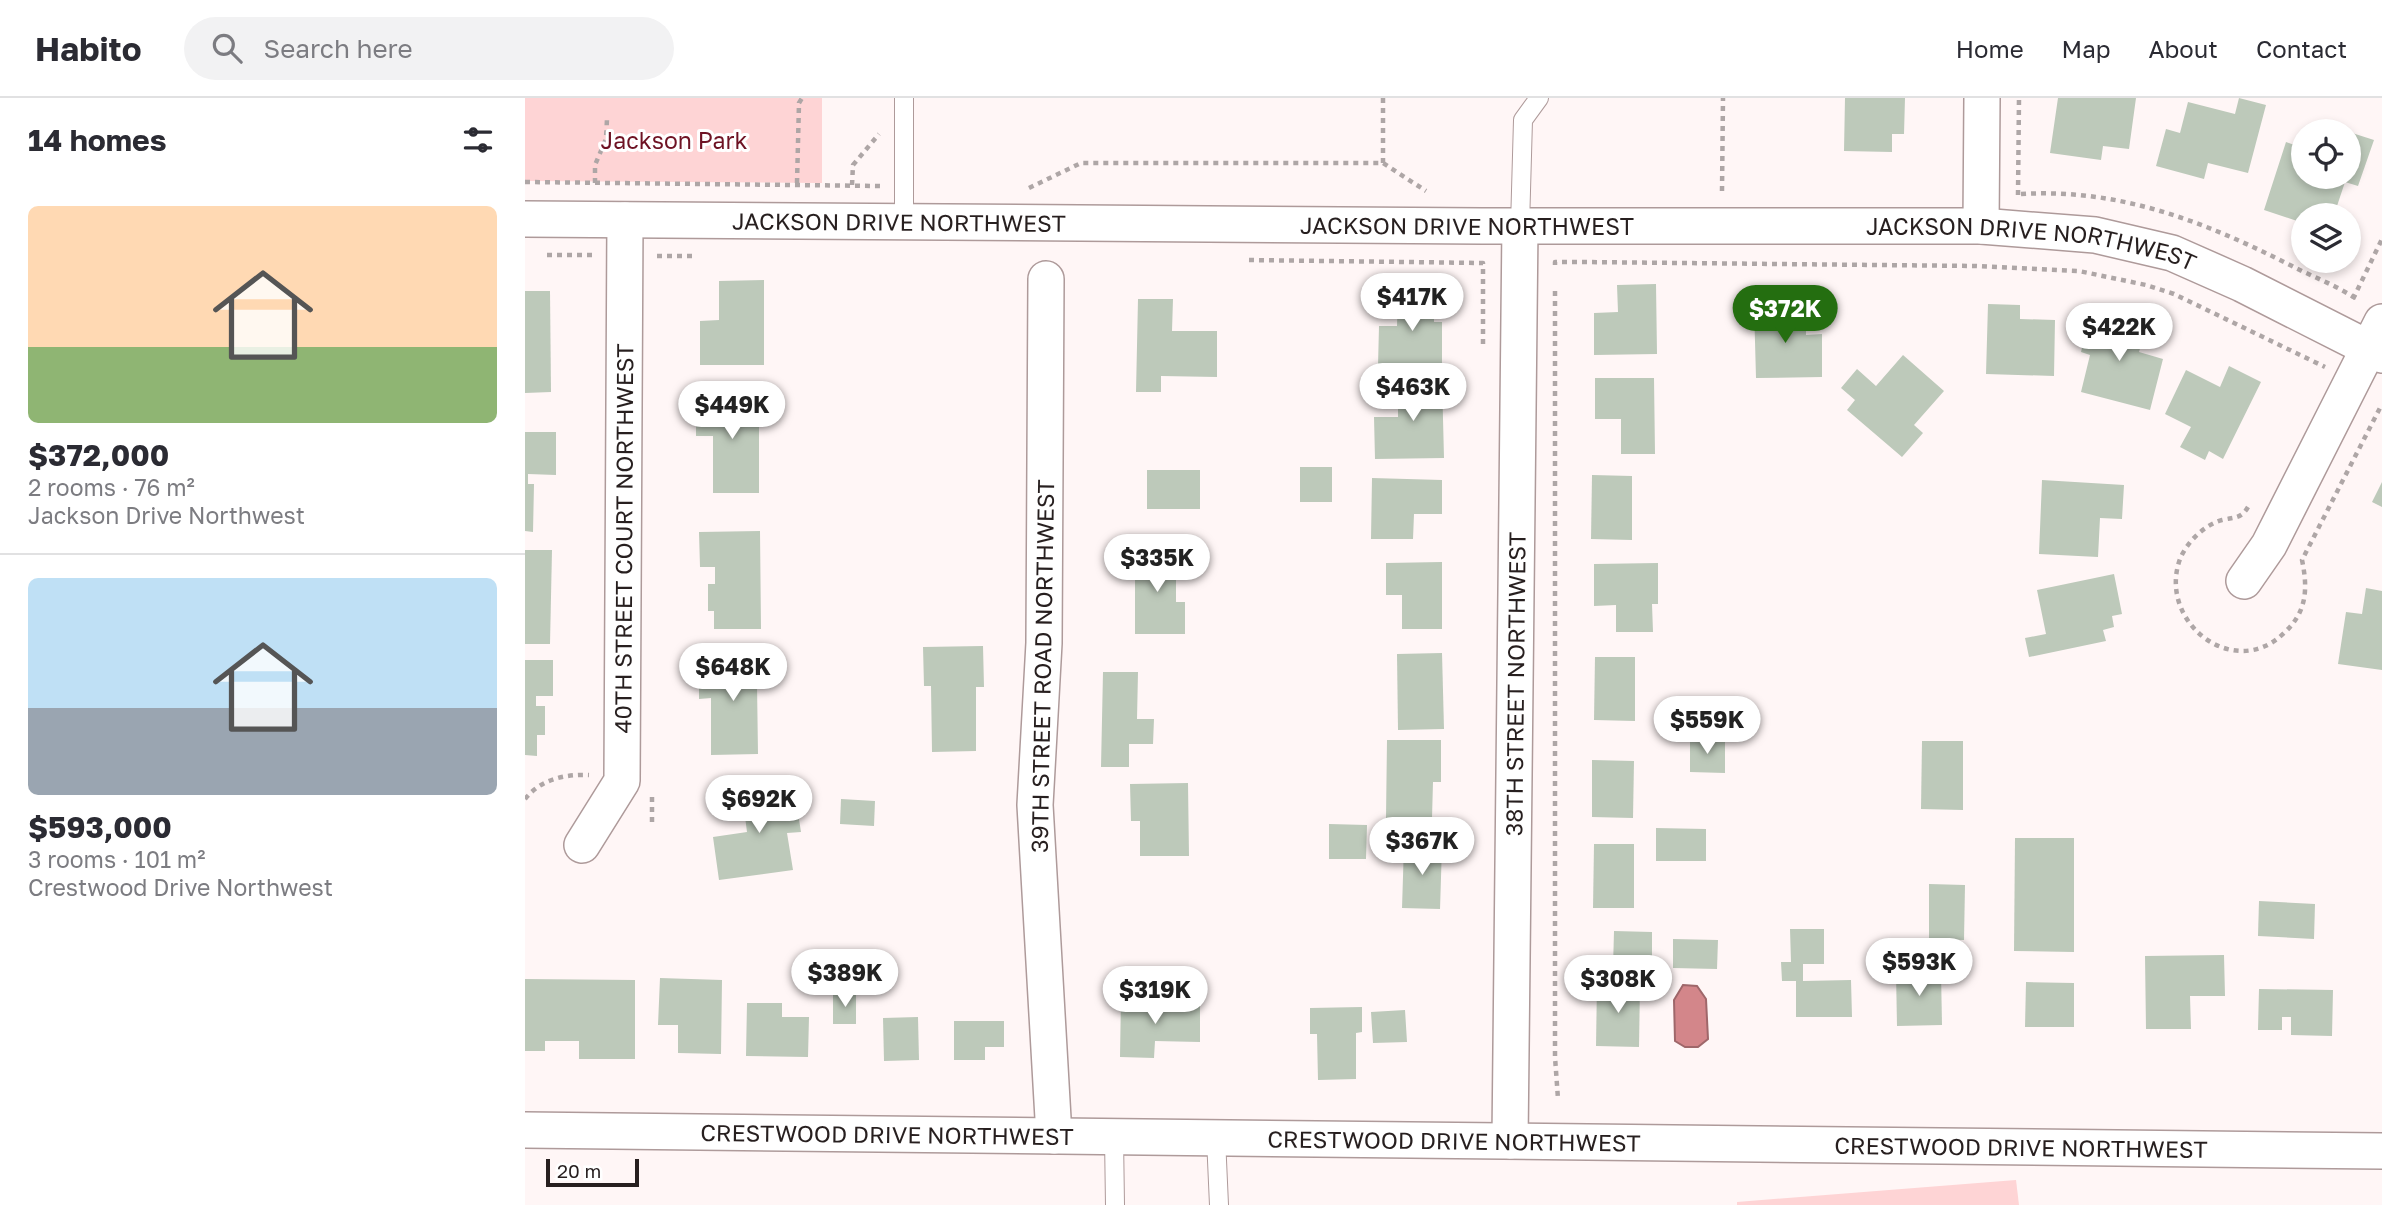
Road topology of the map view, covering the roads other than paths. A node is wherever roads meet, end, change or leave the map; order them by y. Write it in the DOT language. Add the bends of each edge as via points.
graph roads {
  1 [pos="904,98"];
  2 [pos="1539,98"];
  3 [pos="1982,98"];
  4 [pos="525,219"];
  5 [pos="625,220"];
  6 [pos="904,222"];
  7 [pos="1520,226"];
  8 [pos="1981,226"];
  9 [pos="1047,279"];
  10 [pos="2378,342"];
  11 [pos="2244,580"];
  12 [pos="582,845"];
  13 [pos="525,1129"];
  14 [pos="1054,1136"];
  15 [pos="1114,1137"];
  16 [pos="1216,1138"];
  17 [pos="1510,1141"];
  18 [pos="2382,1152"];
  19 [pos="1115,1205"];
  20 [pos="1219,1205"];
  1 -- 6 [label="lane"];
  2 -- 7 [label="lane" via="1523,120"];
  3 -- 8 [label="street"];
  4 -- 5 [label="street, JACKSON DRIVE NORTHWEST"];
  5 -- 6 [label="street, JACKSON DRIVE NORTHWEST"];
  5 -- 12 [label="street, 40TH STREET COURT NORTHWEST" via="622,781"];
  6 -- 7 [label="street, JACKSON DRIVE NORTHWEST"];
  7 -- 8 [label="street, JACKSON DRIVE NORTHWEST"];
  7 -- 17 [label="street, 38TH STREET NORTHWEST"];
  8 -- 10 [label="street, JACKSON DRIVE NORTHWEST" via="2095,235 2172,253"];
  9 -- 14 [label="street, 39TH STREET ROAD NORTHWEST" via="1044,643 1035,805"];
  10 -- 11 [label="street" via="2269,545"];
  13 -- 14 [label="street, CRESTWOOD DRIVE NORTHWEST"];
  14 -- 15 [label="street, CRESTWOOD DRIVE NORTHWEST"];
  15 -- 16 [label="street, CRESTWOOD DRIVE NORTHWEST"];
  15 -- 19 [label="lane"];
  16 -- 17 [label="street, CRESTWOOD DRIVE NORTHWEST"];
  16 -- 20 [label="lane"];
  17 -- 18 [label="street, CRESTWOOD DRIVE NORTHWEST"];
}
